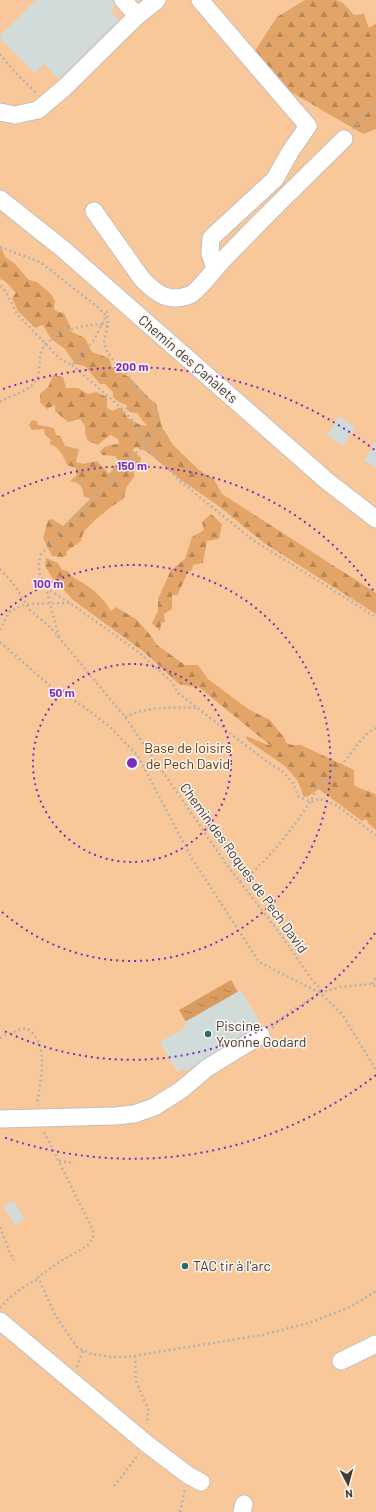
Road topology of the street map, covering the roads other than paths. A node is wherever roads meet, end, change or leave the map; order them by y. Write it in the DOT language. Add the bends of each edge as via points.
graph roads {
  1 [pos="123,0"];
  2 [pos="157,0"];
  3 [pos="200,0"];
  4 [pos="137,16"];
  5 [pos="0,112"];
  6 [pos="344,139"];
  7 [pos="0,200"];
  8 [pos="94,212"];
  9 [pos="215,268"];
  10 [pos="376,519"];
  11 [pos="261,1035"];
  12 [pos="0,1119"];
  13 [pos="0,1321"];
  14 [pos="376,1344"];
  15 [pos="342,1361"];
  16 [pos="194,1479"];
  1 -- 4 [label="street"];
  2 -- 4 [label="street"];
  3 -- 9 [label="street" via="308,126 275,179 211,238 210,254"];
  4 -- 5 [label="street" via="38,110 14,115"];
  6 -- 9 [label="street"];
  7 -- 10 [label="street, Chemin des Canalets" via="63,250 326,481"];
  8 -- 9 [label="street" via="142,279 164,297 176,299 191,294"];
  11 -- 12 [label="street" via="206,1068 181,1090 154,1107 134,1114"];
  13 -- 16 [label="street" via="144,1442"];
  14 -- 15 [label="street"];
}
